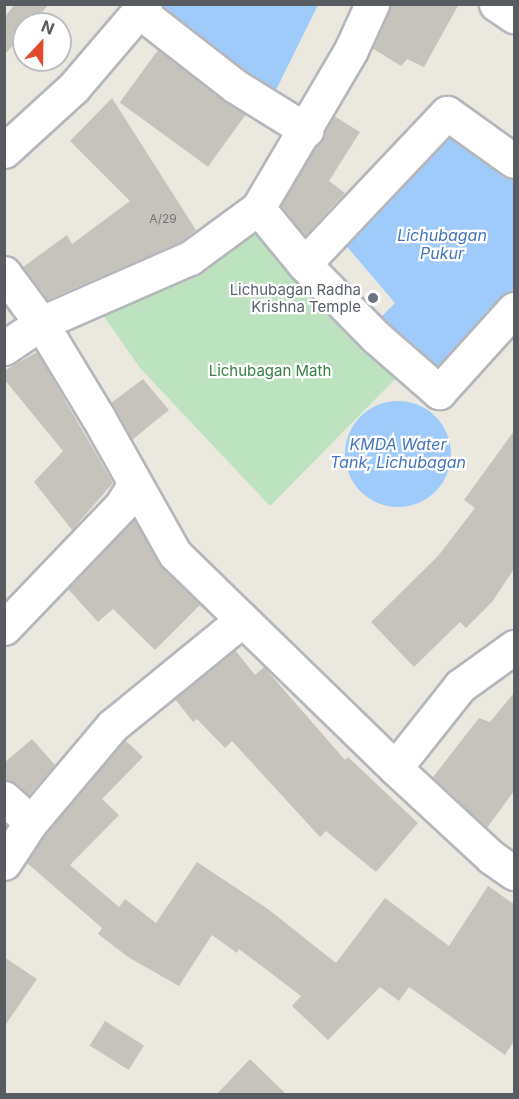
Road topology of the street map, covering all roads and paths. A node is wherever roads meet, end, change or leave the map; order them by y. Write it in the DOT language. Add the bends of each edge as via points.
graph roads {
  1 [pos="372,4"];
  2 [pos="496,4"];
  3 [pos="142,8"];
  4 [pos="514,16"];
  5 [pos="306,130"];
  6 [pos="4,151"];
  7 [pos="514,161"];
  8 [pos="258,208"];
  9 [pos="304,264"];
  10 [pos="4,273"];
  11 [pos="514,309"];
  12 [pos="41,322"];
  13 [pos="4,348"];
  14 [pos="134,485"];
  15 [pos="242,620"];
  16 [pos="4,628"];
  17 [pos="514,647"];
  18 [pos="396,768"];
  19 [pos="4,798"];
  20 [pos="31,822"];
  21 [pos="4,862"];
  22 [pos="514,873"];
  1 -- 5 [label="street"];
  2 -- 4 [label="street"];
  3 -- 5 [label="street" via="235,86"];
  3 -- 6 [label="street" via="74,87"];
  5 -- 8 [label="street"];
  7 -- 9 [label="street" via="447,112"];
  8 -- 9 [label="street"];
  8 -- 12 [label="street" via="190,258"];
  9 -- 11 [label="street" via="376,337 439,392"];
  10 -- 12 [label="street"];
  12 -- 13 [label="street"];
  12 -- 14 [label="street"];
  14 -- 15 [label="street" via="175,554"];
  14 -- 16 [label="street" via="122,506"];
  15 -- 18 [label="street"];
  15 -- 20 [label="street" via="112,726"];
  17 -- 18 [label="street" via="460,686"];
  18 -- 22 [label="street"];
  19 -- 20 [label="street"];
  20 -- 21 [label="street"];
}
